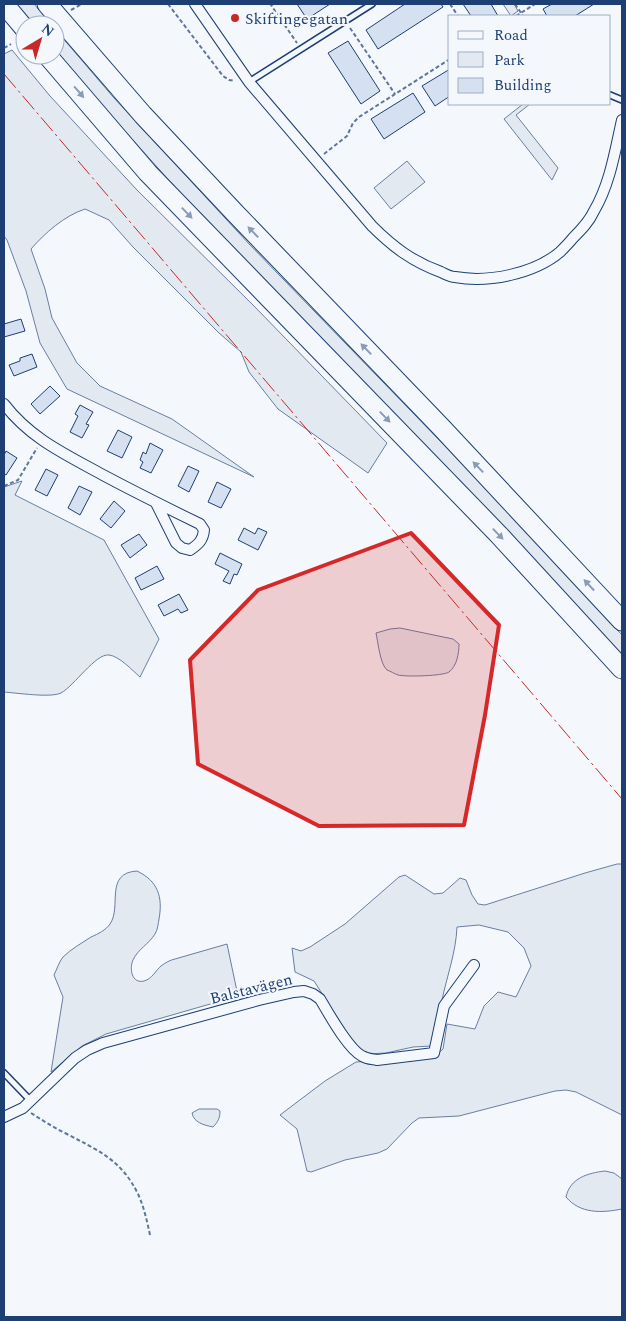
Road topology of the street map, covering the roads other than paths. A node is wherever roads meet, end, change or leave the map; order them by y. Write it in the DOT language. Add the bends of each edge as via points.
graph roads {
  1 [pos="4,4"];
  2 [pos="47,4"];
  3 [pos="195,4"];
  4 [pos="372,4"];
  5 [pos="15,17"];
  6 [pos="56,65"];
  7 [pos="250,82"];
  8 [pos="622,120"];
  9 [pos="4,404"];
  10 [pos="156,503"];
  11 [pos="622,621"];
  12 [pos="622,669"];
  13 [pos="474,966"];
  14 [pos="4,1072"];
  15 [pos="31,1101"];
  16 [pos="4,1117"];
  1 -- 5 [label="highway"];
  11 -- 2 [label="highway, one-way" via="156,129"];
  3 -- 7 [label="street"];
  4 -- 7 [label="lane"];
  6 -- 12 [label="highway, one-way" via="148,173 424,456"];
  7 -- 8 [label="street" via="384,238 426,267 454,277 481,280 515,274 543,262 559,252 584,227 595,211 608,179"];
  9 -- 10 [label="street" via="29,432 42,441"];
  10 -- 10 [label="street" via="176,543 190,550 197,545 203,537 204,530 200,524"];
  13 -- 15 [label="street, Balstavägen" via="444,1006 434,1053 377,1060 360,1056 320,1000 304,991 259,1000 103,1043 75,1058"];
  14 -- 15 [label="lane"];
  15 -- 16 [label="street, Balstavägen"];
}
